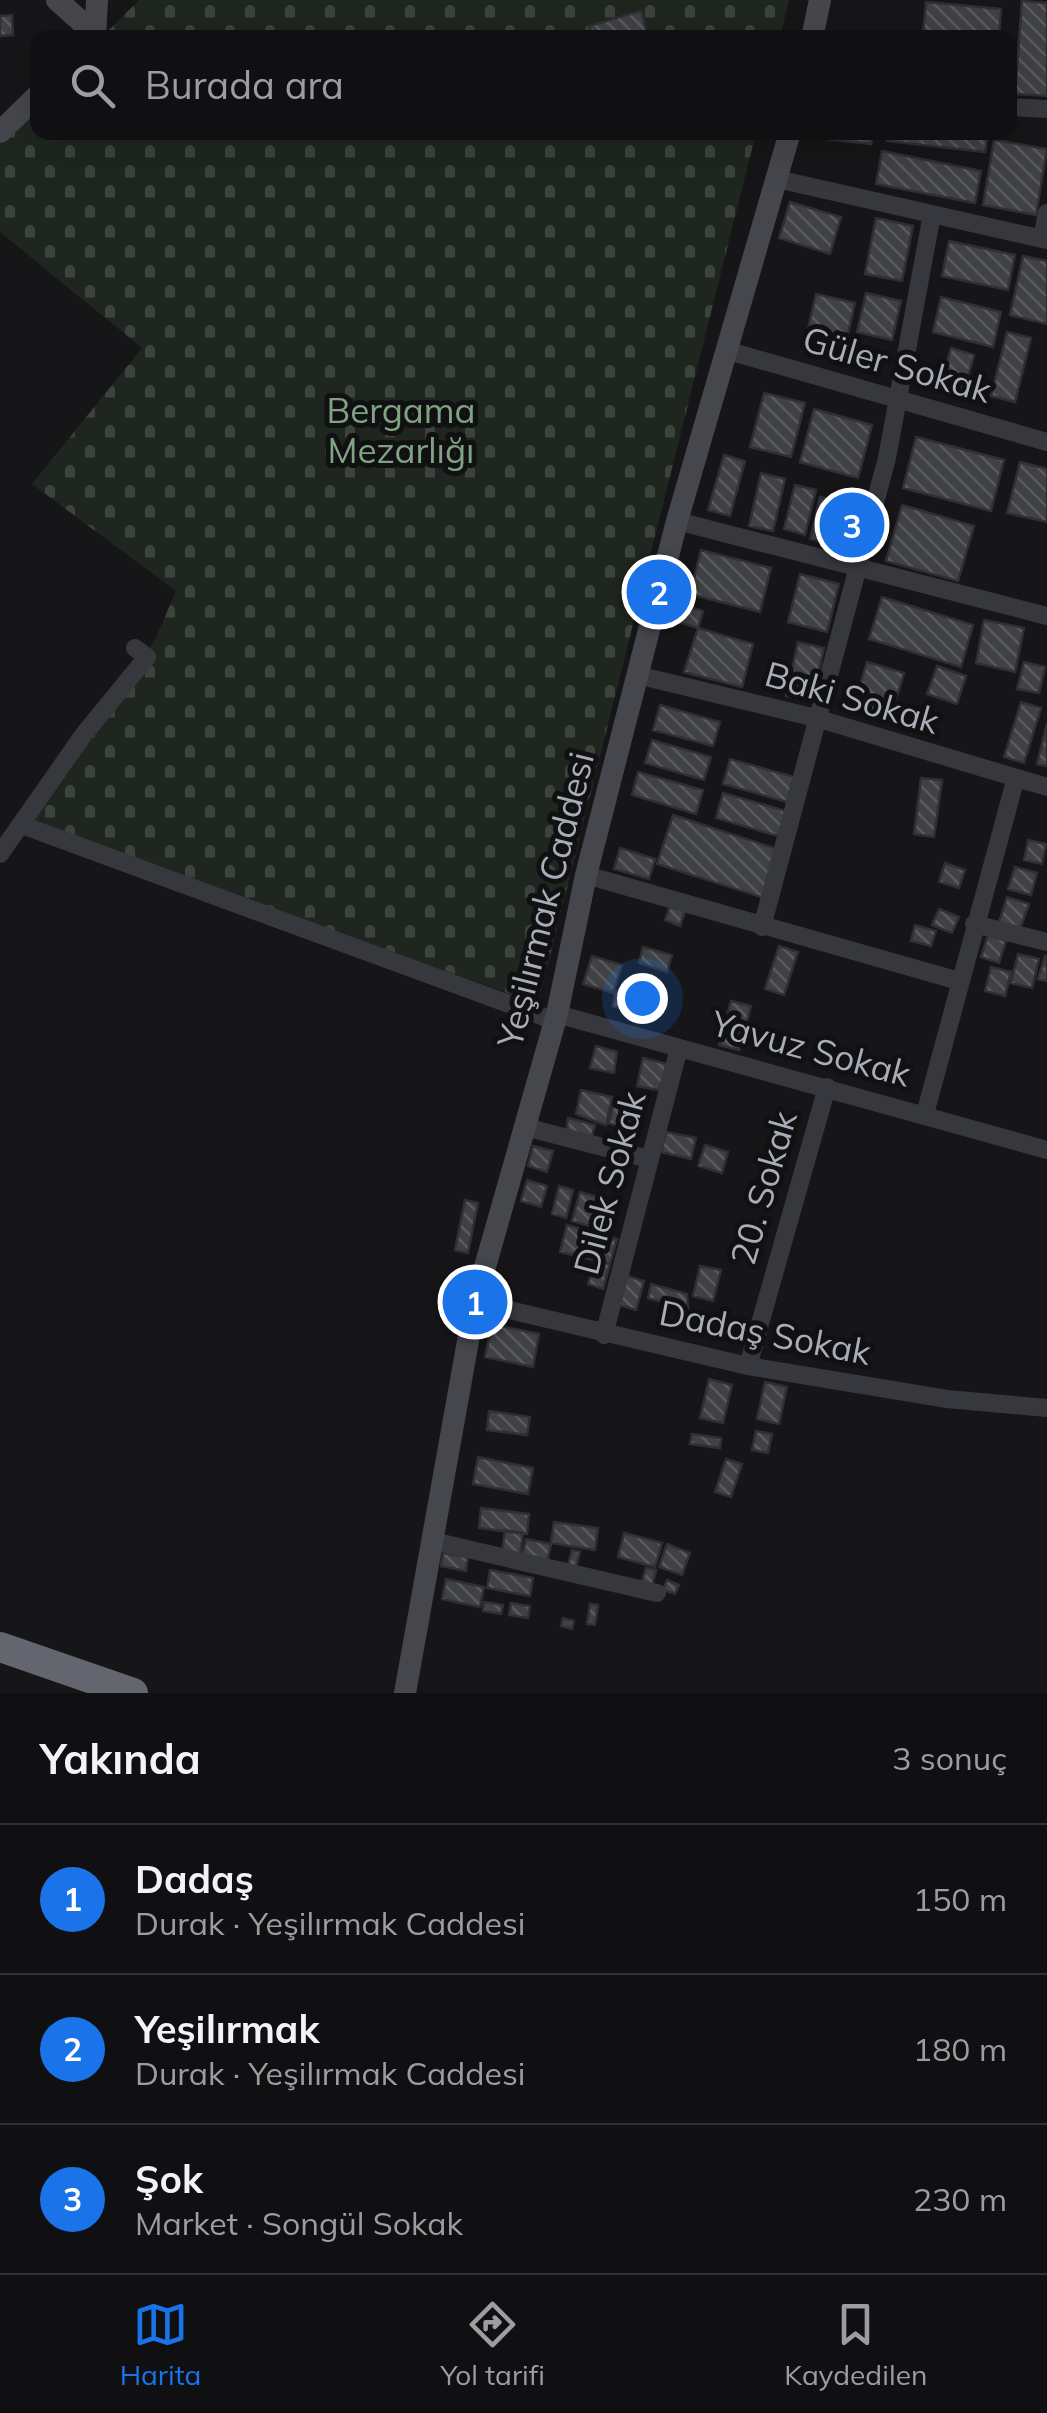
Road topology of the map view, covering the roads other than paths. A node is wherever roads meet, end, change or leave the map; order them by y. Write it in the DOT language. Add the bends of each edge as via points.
graph roads {
  1 [pos="57,0"];
  2 [pos="97,0"];
  3 [pos="820,0"];
  4 [pos="90,30"];
  5 [pos="96,30"];
  6 [pos="814,30"];
  7 [pos="30,103"];
  8 [pos="1017,107"];
  9 [pos="1047,109"];
  10 [pos="0,132"];
  11 [pos="788,140"];
  12 [pos="777,179"];
  13 [pos="1047,213"];
  14 [pos="932,214"];
  15 [pos="1044,239"];
  16 [pos="729,351"];
  17 [pos="898,398"];
  18 [pos="1047,442"];
  19 [pos="678,521"];
  20 [pos="860,569"];
  21 [pos="1047,616"];
  22 [pos="136,648"];
  23 [pos="637,675"];
  24 [pos="816,718"];
  25 [pos="1015,781"];
  26 [pos="1047,787"];
  27 [pos="22,825"];
  28 [pos="0,854"];
  29 [pos="586,875"];
  30 [pos="974,924"];
  31 [pos="762,926"];
  32 [pos="1047,941"];
  33 [pos="959,981"];
  34 [pos="556,1018"];
  35 [pos="680,1048"];
  36 [pos="827,1087"];
  37 [pos="925,1114"];
  38 [pos="525,1128"];
  39 [pos="1047,1150"];
  40 [pos="649,1159"];
  41 [pos="475,1302"];
  42 [pos="604,1335"];
  43 [pos="748,1366"];
  44 [pos="1047,1408"];
  45 [pos="433,1541"];
  46 [pos="658,1593"];
  47 [pos="0,1647"];
  48 [pos="133,1693"];
  49 [pos="405,1693"];
  1 -- 4 [label="street"];
  2 -- 5 [label="street"];
  3 -- 6 [label="street"];
  7 -- 10 [label="street"];
  8 -- 9 [label="street"];
  11 -- 12 [label="street, Yeşilırmak Caddesi"];
  12 -- 14 [label="street"];
  12 -- 16 [label="street, Yeşilırmak Caddesi"];
  13 -- 15 [label="street"];
  14 -- 15 [label="street"];
  14 -- 17 [label="street"];
  16 -- 17 [label="street, Güler Sokak"];
  16 -- 19 [label="street, Yeşilırmak Caddesi"];
  17 -- 18 [label="street, Güler Sokak"];
  17 -- 20 [label="street"];
  19 -- 20 [label="street"];
  19 -- 23 [label="street, Yeşilırmak Caddesi"];
  20 -- 21 [label="street"];
  20 -- 24 [label="street"];
  22 -- 27 [label="street" via="148,657"];
  23 -- 24 [label="street, Baki Sokak"];
  23 -- 29 [label="street, Yeşilırmak Caddesi"];
  24 -- 25 [label="street, Baki Sokak"];
  24 -- 31 [label="street"];
  25 -- 26 [label="street, Baki Sokak"];
  25 -- 30 [label="street"];
  27 -- 28 [label="street"];
  27 -- 34 [label="street, Yavuz Sokak"];
  29 -- 31 [label="street"];
  29 -- 34 [label="street, Yeşilırmak Caddesi"];
  30 -- 32 [label="street"];
  30 -- 33 [label="street"];
  31 -- 33 [label="street"];
  33 -- 37 [label="street"];
  34 -- 35 [label="street, Yavuz Sokak"];
  34 -- 38 [label="street, Yeşilırmak Caddesi"];
  35 -- 36 [label="street, Yavuz Sokak"];
  35 -- 40 [label="street, Dilek Sokak"];
  36 -- 37 [label="street, Yavuz Sokak"];
  36 -- 43 [label="street, 20. Sokak"];
  37 -- 39 [label="street, Yavuz Sokak"];
  38 -- 40 [label="street"];
  38 -- 41 [label="street, Yeşilırmak Caddesi"];
  40 -- 42 [label="street, Dilek Sokak"];
  41 -- 42 [label="street, Dadaş Sokak"];
  41 -- 45 [label="street, Yeşilırmak Caddesi"];
  42 -- 43 [label="street, Dadaş Sokak"];
  43 -- 44 [label="street, Dadaş Sokak"];
  45 -- 46 [label="street"];
  45 -- 49 [label="street, Yeşilırmak Caddesi"];
  47 -- 48 [label="highway"];
}
